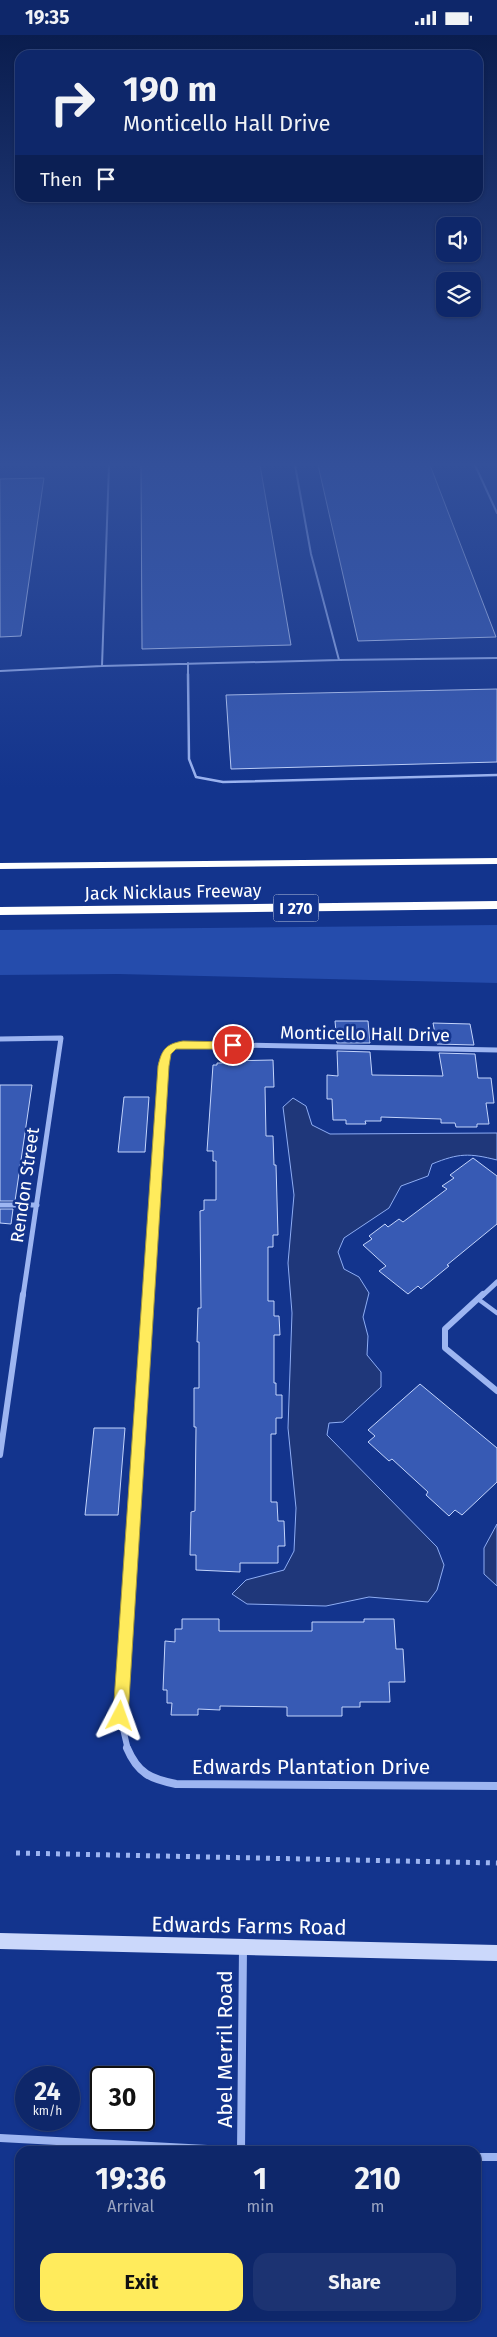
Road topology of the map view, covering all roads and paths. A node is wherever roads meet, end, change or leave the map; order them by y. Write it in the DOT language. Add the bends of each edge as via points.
graph roads {
  1 [pos="105,572"];
  2 [pos="317,572"];
  3 [pos="497,658"];
  4 [pos="339,660"];
  5 [pos="188,663"];
  6 [pos="102,665"];
  7 [pos="0,671"];
  8 [pos="497,775"];
  9 [pos="497,861"];
  10 [pos="0,866"];
  11 [pos="497,905"];
  12 [pos="0,911"];
  13 [pos="0,1039"];
  14 [pos="173,1047"];
  15 [pos="497,1050"];
  16 [pos="0,1205"];
  17 [pos="37,1205"];
  18 [pos="497,1282"];
  19 [pos="478,1299"];
  20 [pos="497,1313"];
  21 [pos="497,1391"];
  22 [pos="0,1455"];
  23 [pos="497,1787"];
  24 [pos="16,1853"];
  25 [pos="497,1863"];
  26 [pos="0,1941"];
  27 [pos="243,1948"];
  28 [pos="497,1953"];
  29 [pos="0,2138"];
  30 [pos="120,2146"];
  31 [pos="241,2146"];
  32 [pos="481,2157"];
  33 [pos="497,2157"];
  1 -- 6 [label="lane"];
  2 -- 4 [label="lane"];
  3 -- 4 [label="lane"];
  4 -- 5 [label="lane"];
  5 -- 6 [label="lane"];
  5 -- 8 [label="lane" via="189,759 196,777 223,782"];
  6 -- 7 [label="lane"];
  9 -- 10 [label="highway, Jack Nicklaus Freeway"];
  11 -- 12 [label="highway, Jack Nicklaus Freeway / I 270"];
  13 -- 17 [label="street, Rendon Street" via="60,1038"];
  14 -- 15 [label="street, Monticello Hall Drive"];
  14 -- 23 [label="street, Edwards Plantation Drive" via="166,1052 163,1066 120,1716 123,1741 133,1760 150,1778 176,1784"];
  16 -- 17 [label="street"];
  17 -- 22 [label="street, Rendon Street"];
  18 -- 19 [label="street"];
  19 -- 20 [label="lane"];
  19 -- 21 [label="street" via="445,1329 445,1348"];
  24 -- 25 [label="path"];
  26 -- 27 [label="main road, Edwards Farms Road"];
  27 -- 28 [label="main road, Edwards Farms Road"];
  27 -- 31 [label="street, Abel Merril Road"];
  29 -- 30 [label="street, Abel Merril Road"];
  32 -- 33 [label="street"];
}
